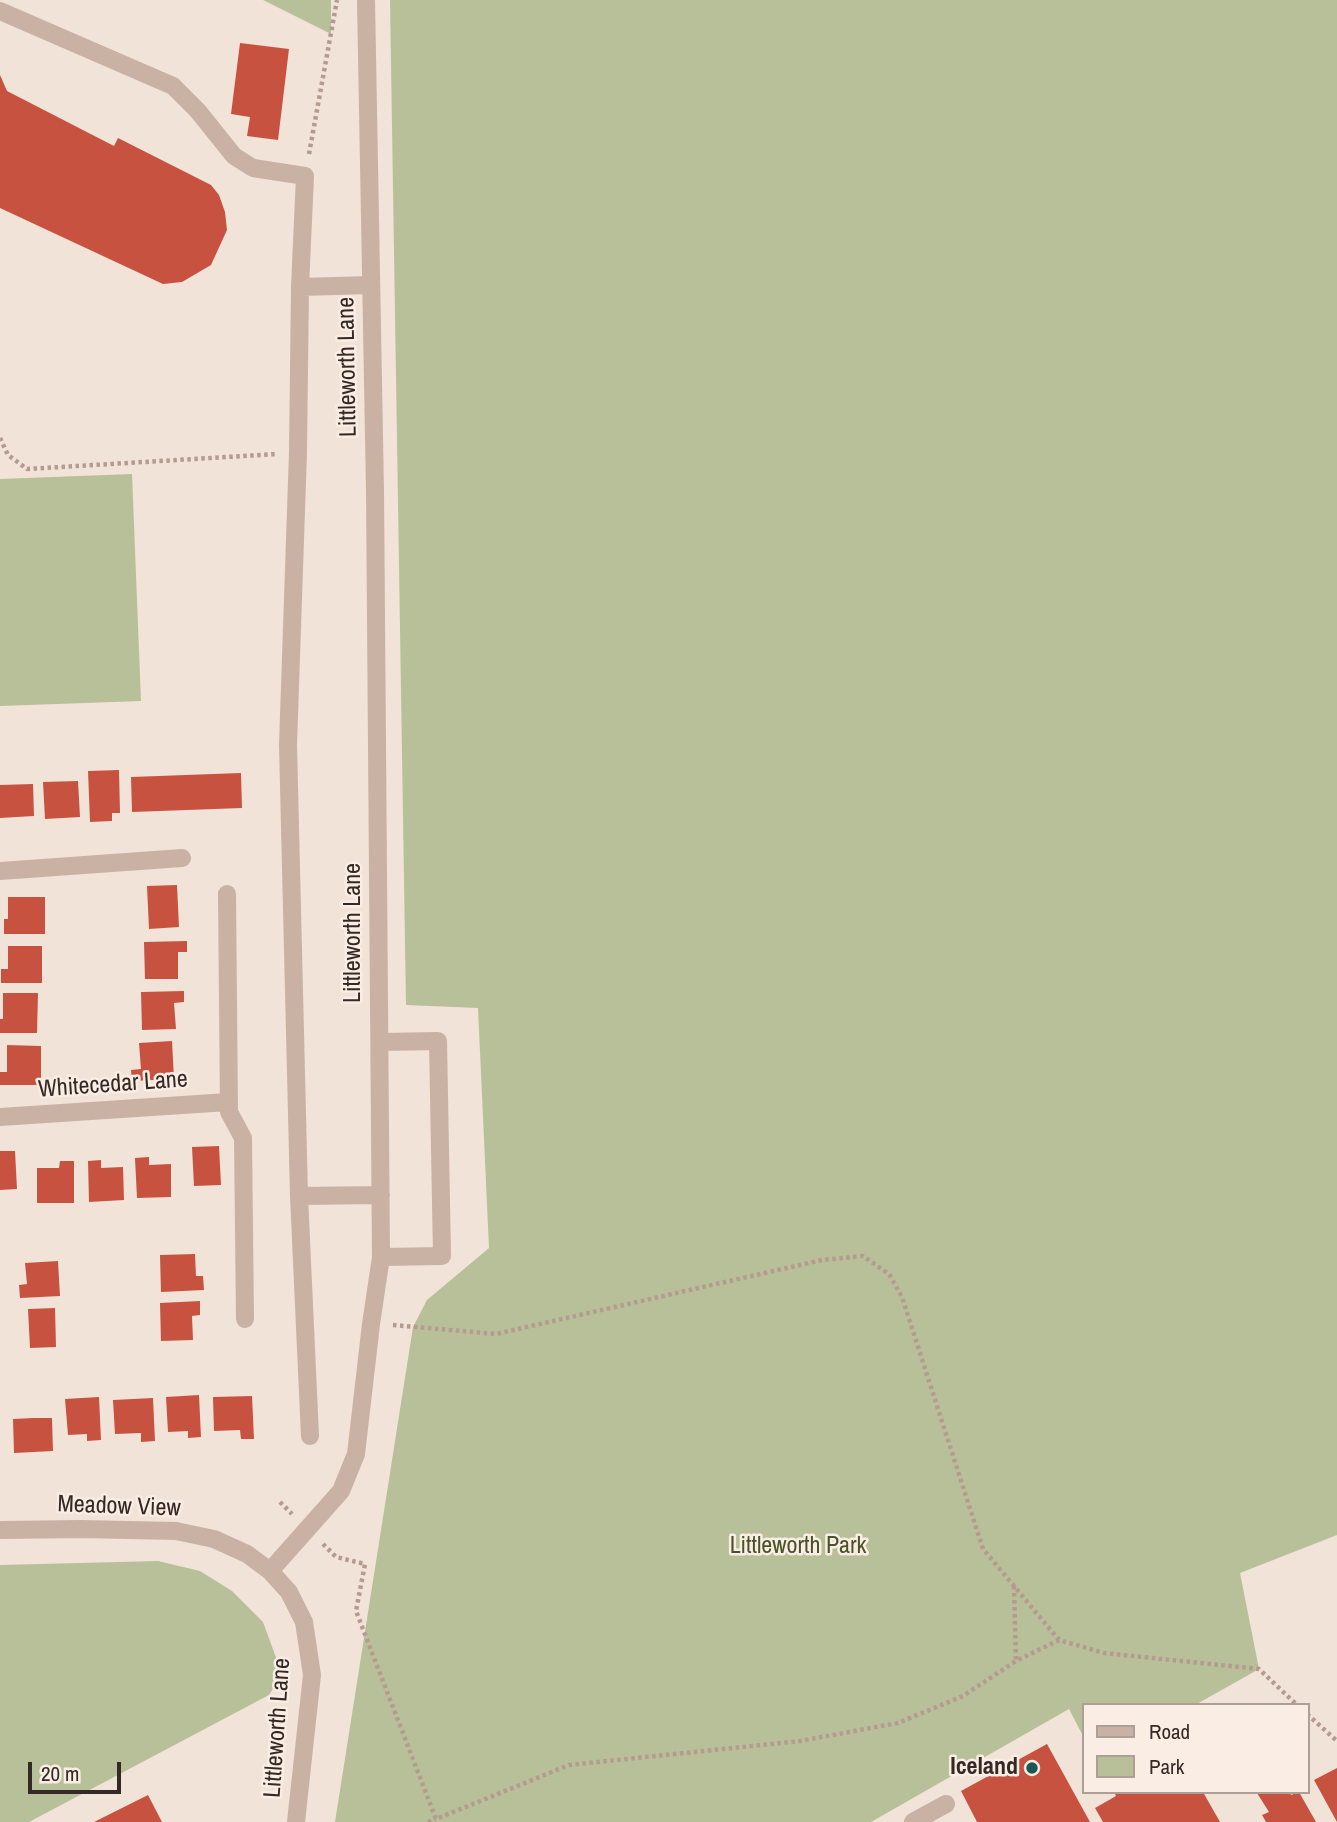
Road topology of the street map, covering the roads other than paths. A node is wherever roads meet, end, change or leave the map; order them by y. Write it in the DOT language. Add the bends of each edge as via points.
graph roads {
  1 [pos="366,0"];
  2 [pos="0,11"];
  3 [pos="371,285"];
  4 [pos="300,287"];
  5 [pos="182,858"];
  6 [pos="0,871"];
  7 [pos="227,894"];
  8 [pos="380,1042"];
  9 [pos="228,1102"];
  10 [pos="0,1117"];
  11 [pos="381,1195"];
  12 [pos="299,1196"];
  13 [pos="381,1257"];
  14 [pos="245,1319"];
  15 [pos="310,1436"];
  16 [pos="0,1530"];
  17 [pos="270,1571"];
  18 [pos="946,1804"];
  19 [pos="296,1822"];
  20 [pos="913,1822"];
  1 -- 3 [label="street, Littleworth Lane"];
  2 -- 4 [label="street" via="173,86 234,156 253,168 305,176"];
  3 -- 4 [label="street"];
  3 -- 8 [label="street, Littleworth Lane"];
  4 -- 12 [label="street" via="288,745"];
  5 -- 6 [label="street"];
  7 -- 9 [label="street"];
  8 -- 11 [label="street, Littleworth Lane"];
  8 -- 13 [label="street" via="438,1041 442,1256"];
  9 -- 10 [label="street, Whitecedar Lane"];
  9 -- 14 [label="street" via="243,1138"];
  11 -- 12 [label="street"];
  11 -- 13 [label="street, Littleworth Lane"];
  12 -- 15 [label="street"];
  13 -- 17 [label="street, Littleworth Lane" via="356,1454 341,1491"];
  16 -- 17 [label="street, Meadow View" via="176,1531 214,1539"];
  17 -- 19 [label="street, Littleworth Lane" via="289,1592 304,1622 312,1675"];
  18 -- 20 [label="street"];
}
